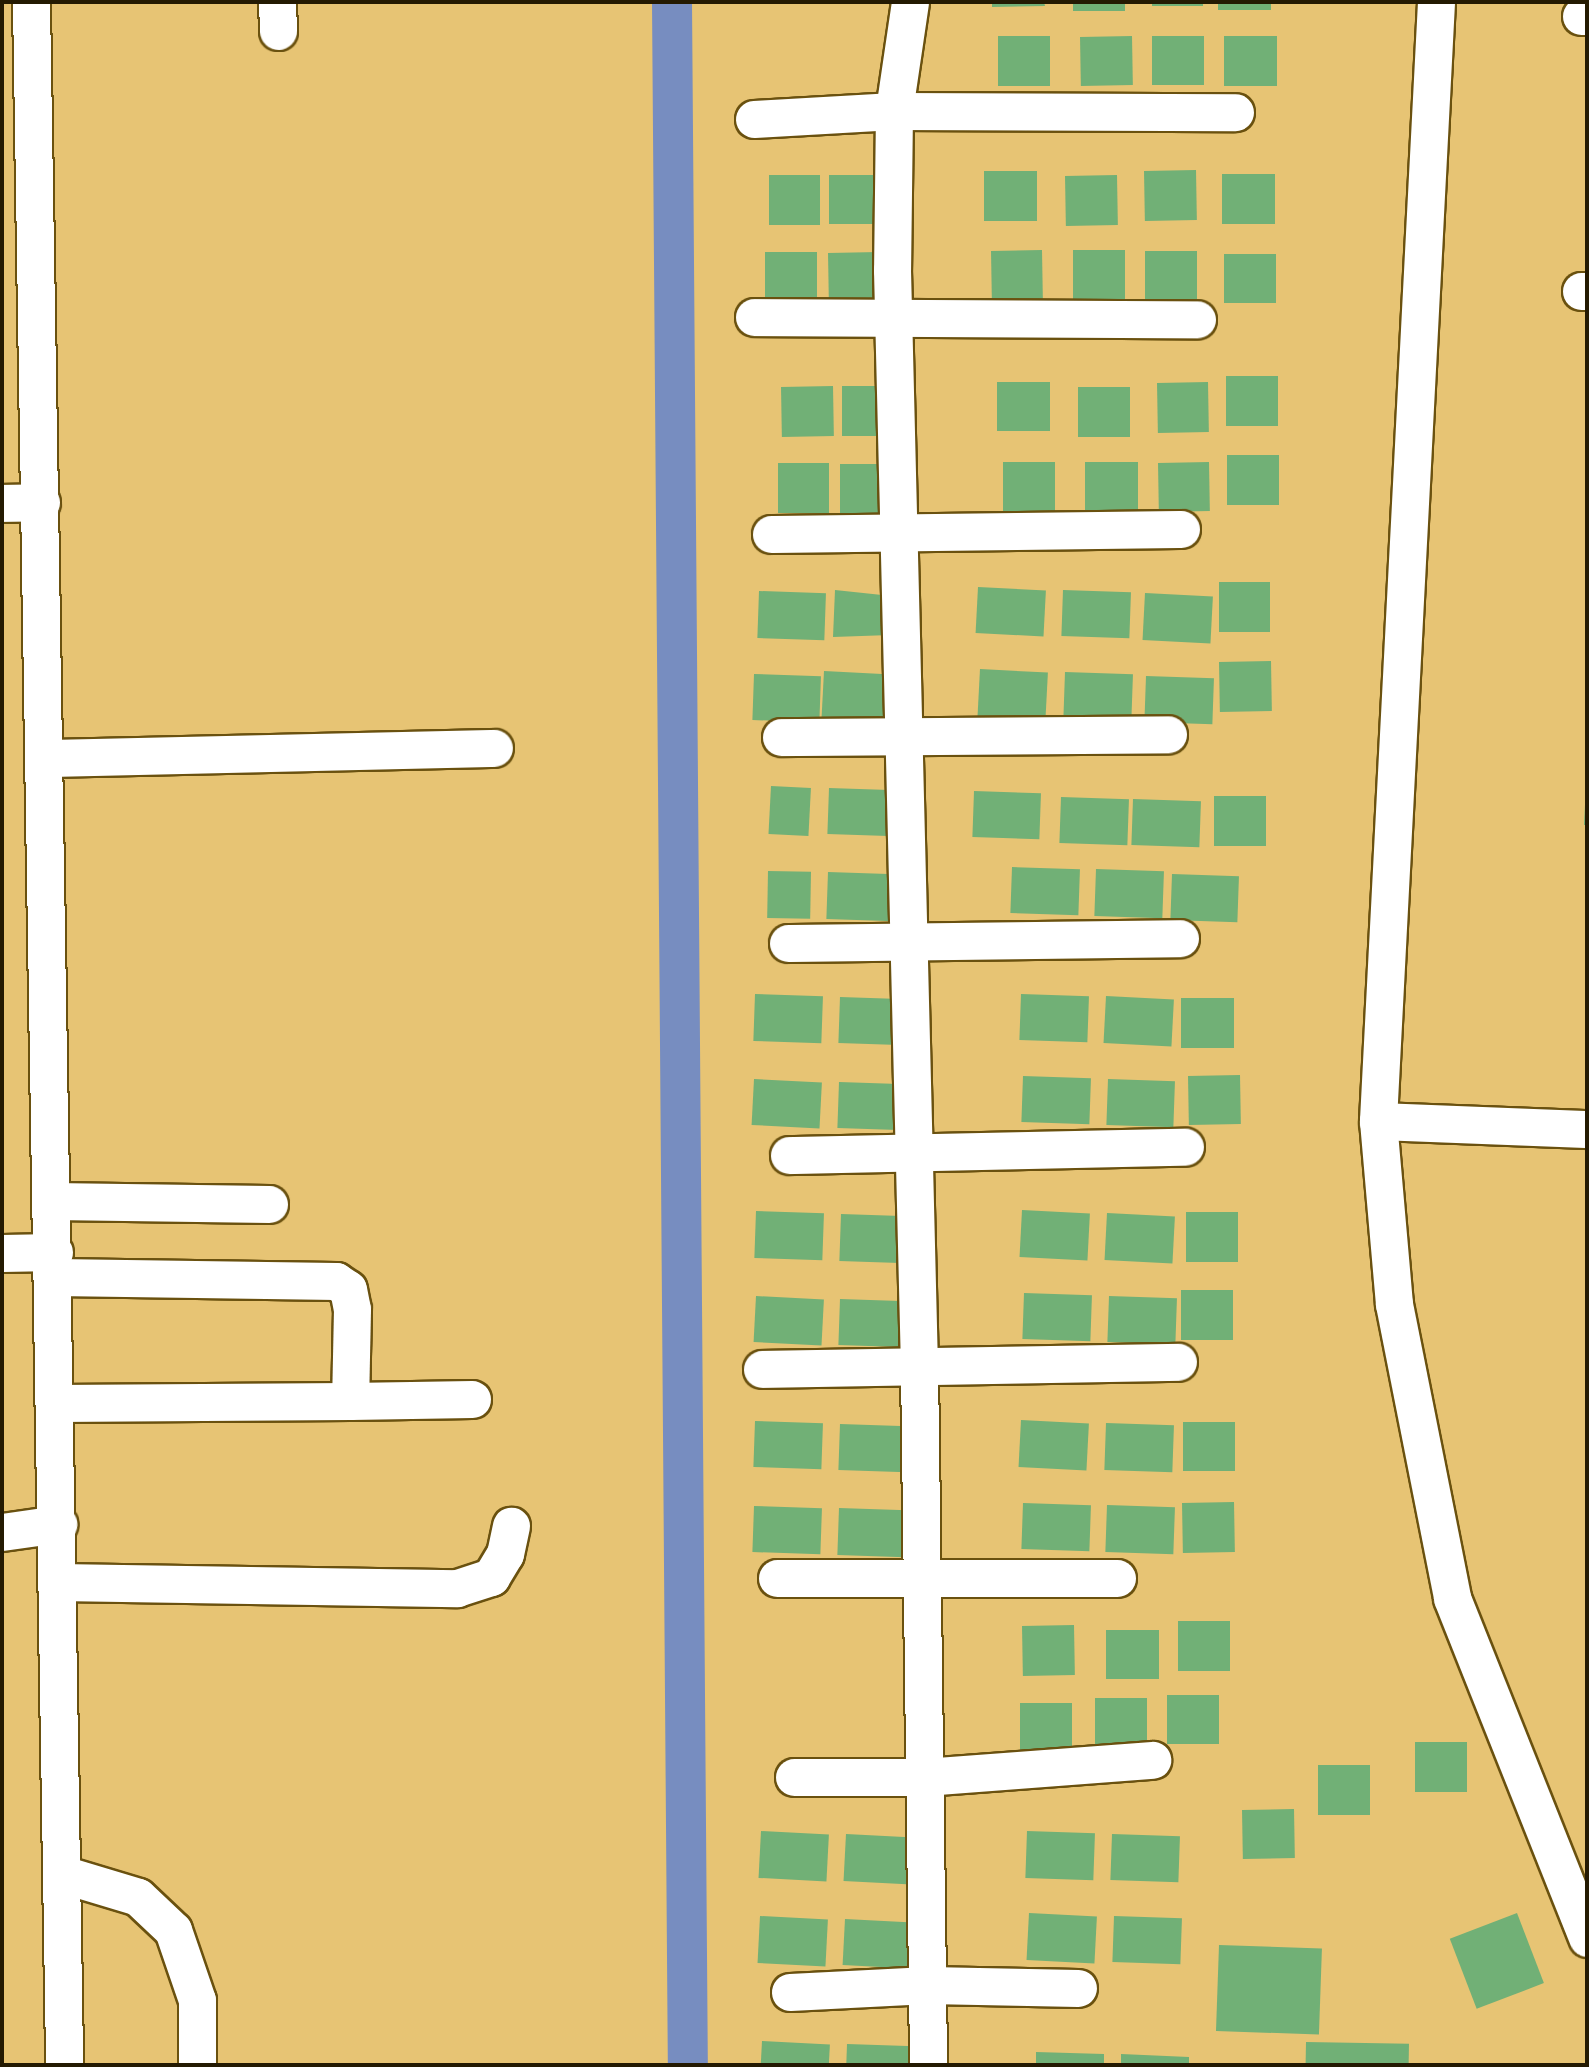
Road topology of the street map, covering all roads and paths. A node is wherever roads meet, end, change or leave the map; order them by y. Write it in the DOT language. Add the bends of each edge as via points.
graph roads {
  1 [pos="31,2"];
  2 [pos="909,2"];
  3 [pos="1436,2"];
  4 [pos="894,111"];
  5 [pos="1235,112"];
  6 [pos="754,119"];
  7 [pos="754,317"];
  8 [pos="894,317"];
  9 [pos="1198,319"];
  10 [pos="41,502"];
  11 [pos="2,503"];
  12 [pos="1181,530"];
  13 [pos="899,533"];
  14 [pos="771,534"];
  15 [pos="1168,734"];
  16 [pos="904,736"];
  17 [pos="781,737"];
  18 [pos="494,748"];
  19 [pos="46,758"];
  20 [pos="1180,938"];
  21 [pos="909,942"];
  22 [pos="788,943"];
  23 [pos="1378,1121"];
  24 [pos="1587,1129"];
  25 [pos="1185,1147"];
  26 [pos="914,1153"];
  27 [pos="789,1155"];
  28 [pos="52,1201"];
  29 [pos="269,1204"];
  30 [pos="2,1253"];
  31 [pos="54,1265"];
  32 [pos="1178,1362"];
  33 [pos="919,1364"];
  34 [pos="762,1369"];
  35 [pos="472,1399"];
  36 [pos="350,1401"];
  37 [pos="56,1402"];
  38 [pos="58,1524"];
  39 [pos="511,1526"];
  40 [pos="2,1532"];
  41 [pos="922,1575"];
  42 [pos="777,1578"];
  43 [pos="1117,1578"];
  44 [pos="58,1582"];
  45 [pos="1152,1760"];
  46 [pos="794,1777"];
  47 [pos="924,1777"];
  48 [pos="62,1874"];
  49 [pos="1587,1938"];
  50 [pos="928,1985"];
  51 [pos="1078,1988"];
  52 [pos="790,1992"];
  53 [pos="64,2065"];
  54 [pos="197,2065"];
  55 [pos="928,2065"];
  1 -- 10 [label="street"];
  2 -- 4 [label="street"];
  3 -- 23 [label="street"];
  4 -- 5 [label="street"];
  4 -- 6 [label="street"];
  4 -- 8 [label="street"];
  7 -- 8 [label="street"];
  8 -- 9 [label="street"];
  8 -- 13 [label="street"];
  10 -- 11 [label="street"];
  10 -- 19 [label="street"];
  12 -- 13 [label="street"];
  13 -- 14 [label="street"];
  13 -- 16 [label="street"];
  15 -- 16 [label="street"];
  16 -- 17 [label="street"];
  16 -- 21 [label="street"];
  18 -- 19 [label="street"];
  19 -- 28 [label="street"];
  20 -- 21 [label="street"];
  21 -- 22 [label="street"];
  21 -- 26 [label="street"];
  23 -- 24 [label="street"];
  23 -- 49 [label="street" via="1394,1304 1452,1598"];
  25 -- 26 [label="street"];
  26 -- 27 [label="street"];
  26 -- 33 [label="street"];
  28 -- 29 [label="street"];
  28 -- 31 [label="street"];
  30 -- 31 [label="street"];
  31 -- 36 [label="street" via="342,1283 352,1309"];
  31 -- 37 [label="street"];
  32 -- 33 [label="street"];
  33 -- 34 [label="street"];
  33 -- 41 [label="street"];
  35 -- 36 [label="street"];
  36 -- 37 [label="street"];
  37 -- 38 [label="street"];
  38 -- 40 [label="street"];
  38 -- 44 [label="street"];
  39 -- 44 [label="street" via="505,1554 491,1577 457,1588"];
  41 -- 42 [label="street"];
  41 -- 43 [label="street"];
  41 -- 47 [label="street"];
  44 -- 48 [label="street"];
  45 -- 47 [label="street"];
  46 -- 47 [label="street"];
  47 -- 50 [label="street"];
  48 -- 53 [label="street"];
  48 -- 54 [label="street" via="138,1896 173,1930 197,2000"];
  50 -- 51 [label="street"];
  50 -- 52 [label="street"];
  50 -- 55 [label="street"];
}
